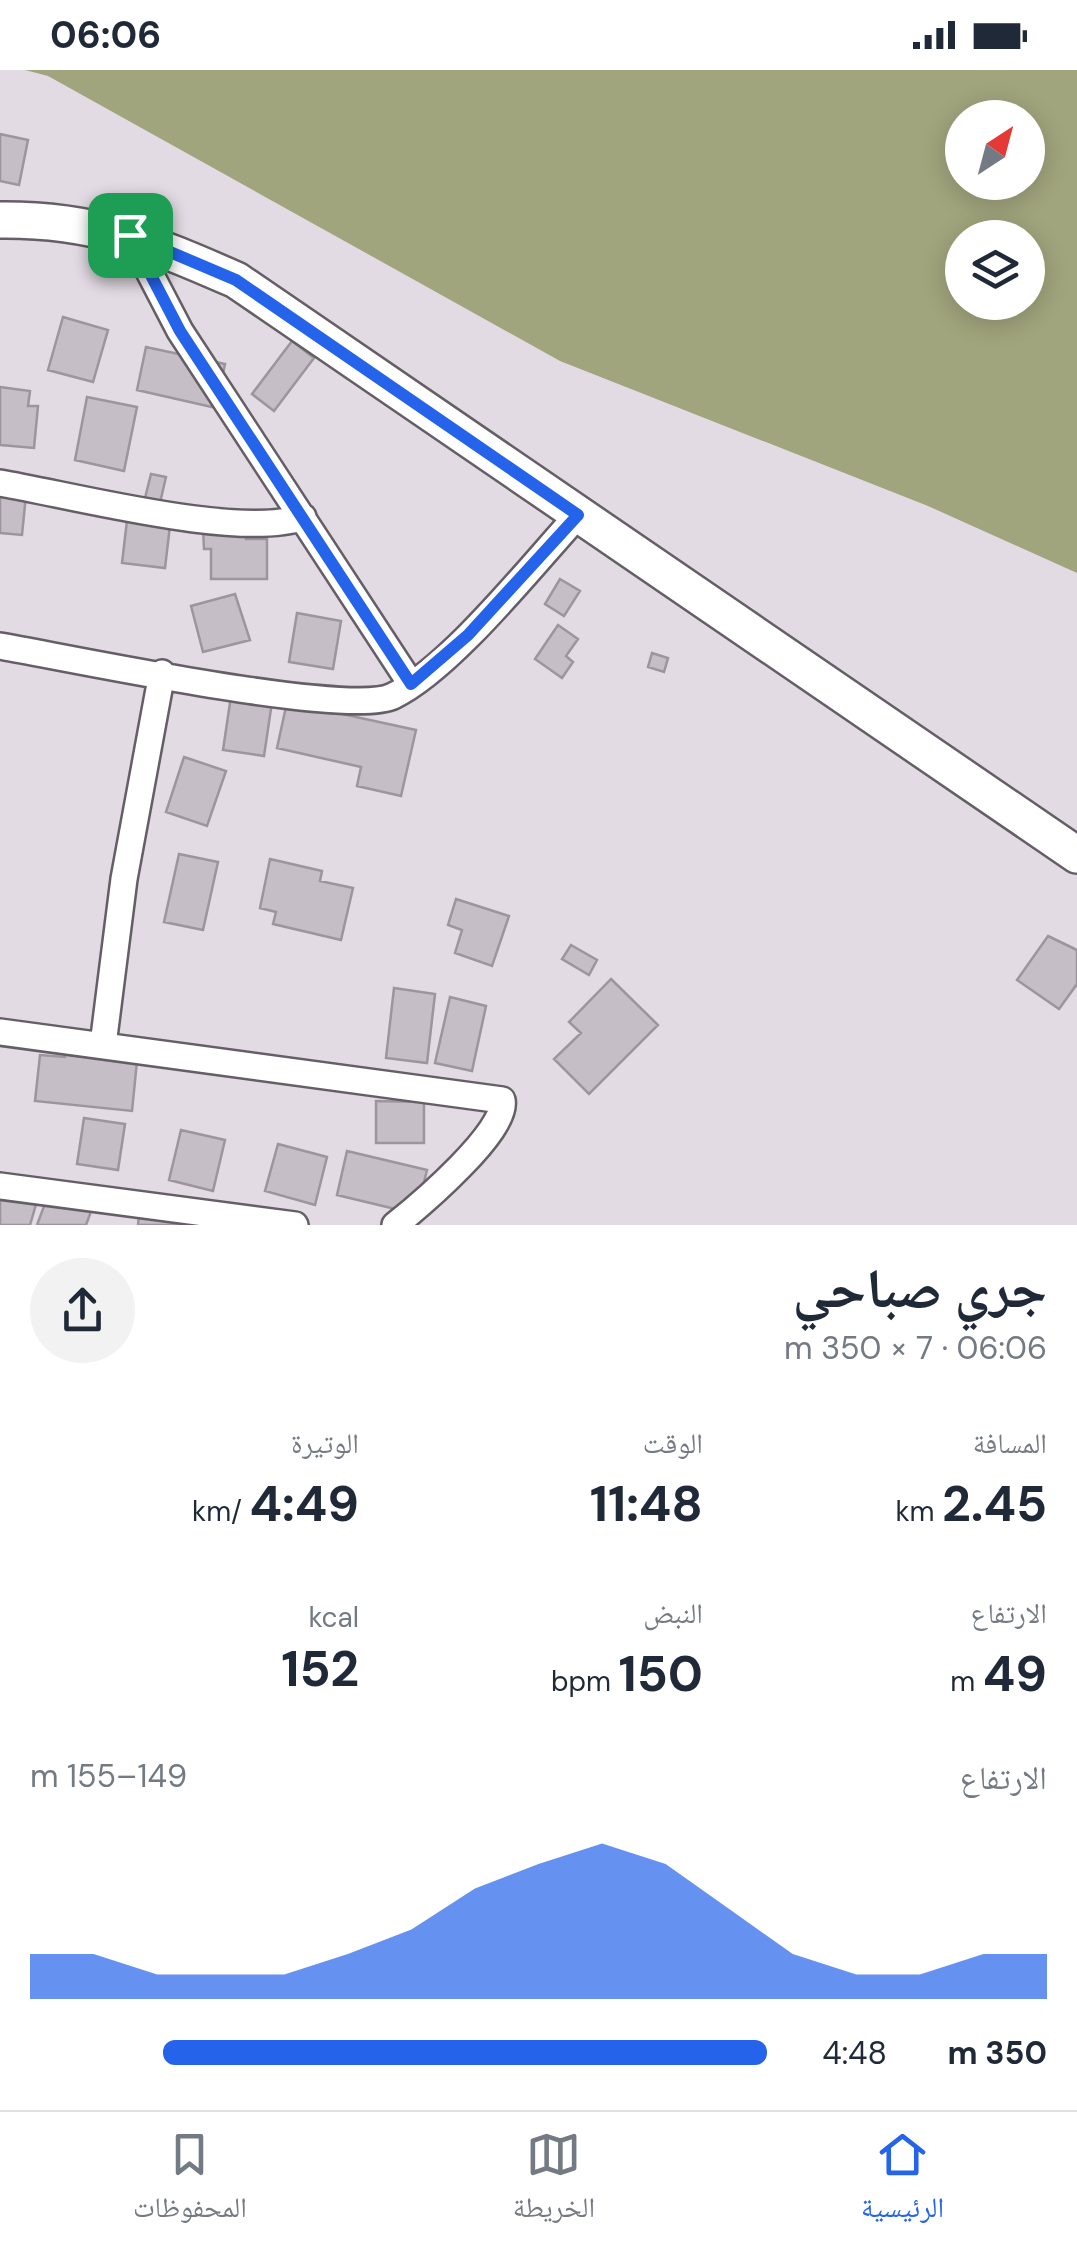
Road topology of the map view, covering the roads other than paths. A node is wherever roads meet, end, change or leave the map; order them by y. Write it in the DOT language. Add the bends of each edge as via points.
graph roads {
  1 [pos="0,220"];
  2 [pos="130,235"];
  3 [pos="0,483"];
  4 [pos="578,515"];
  5 [pos="303,517"];
  6 [pos="0,646"];
  7 [pos="162,673"];
  8 [pos="411,684"];
  9 [pos="1077,855"];
  10 [pos="0,1032"];
  11 [pos="104,1045"];
  12 [pos="0,1186"];
  13 [pos="294,1225"];
  14 [pos="395,1225"];
  1 -- 2 [label="main road"];
  2 -- 4 [label="main road" via="236,280"];
  2 -- 5 [label="street" via="180,331"];
  3 -- 5 [label="street" via="237,524 285,524"];
  4 -- 8 [label="street" via="468,635"];
  4 -- 9 [label="main road"];
  5 -- 8 [label="street"];
  6 -- 7 [label="street"];
  7 -- 8 [label="street" via="363,704"];
  7 -- 11 [label="street" via="124,880"];
  10 -- 11 [label="street"];
  11 -- 14 [label="street" via="502,1100 500,1116 478,1146"];
  12 -- 13 [label="street"];
}
